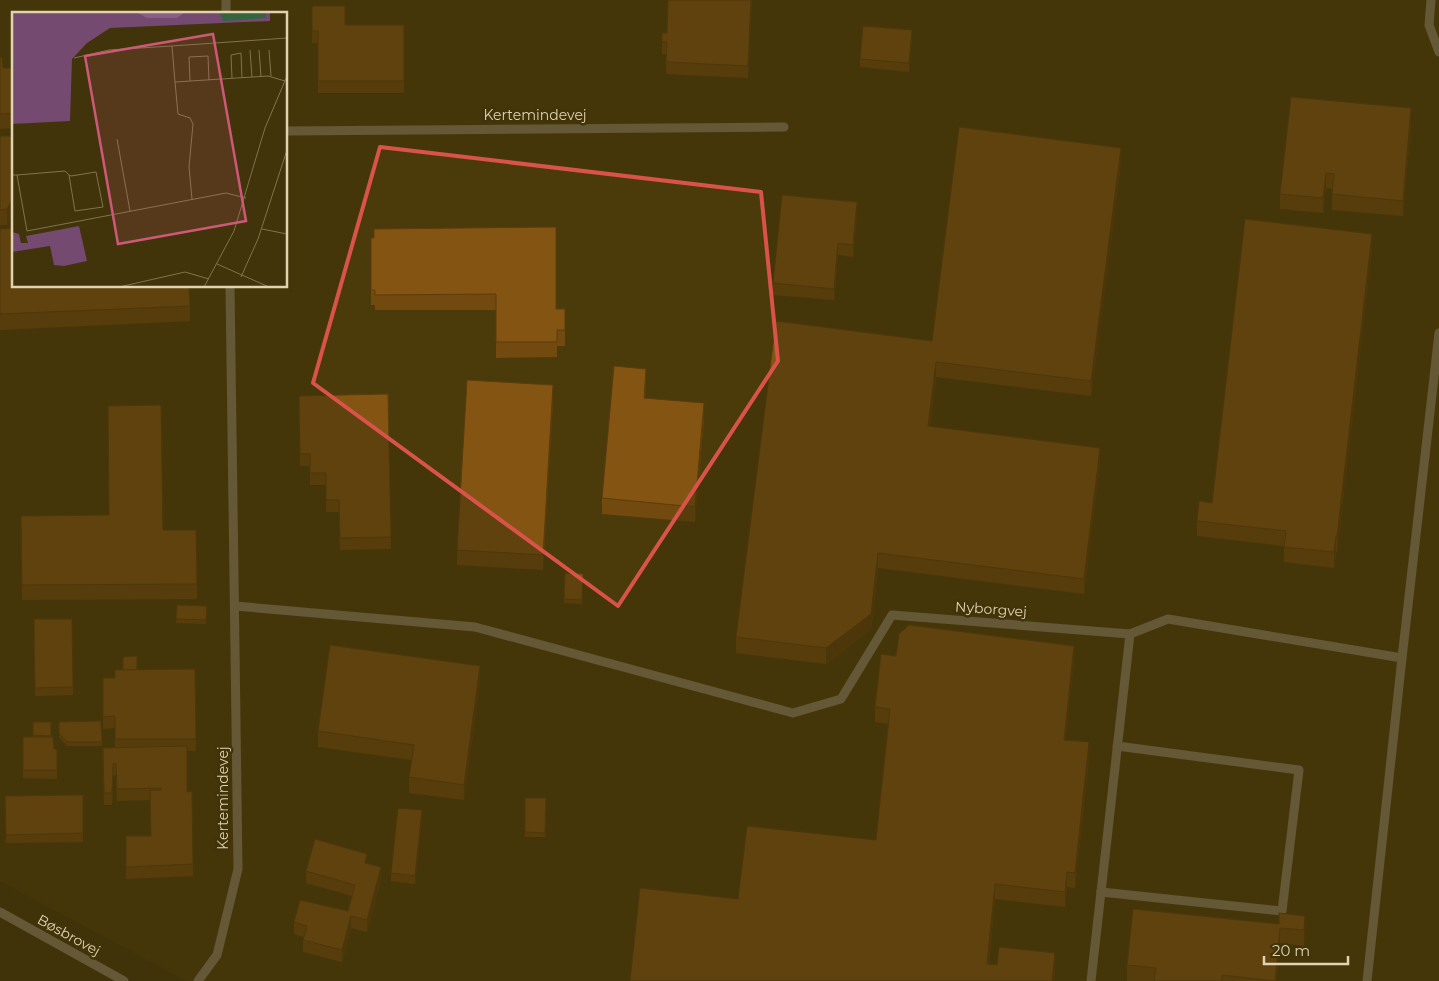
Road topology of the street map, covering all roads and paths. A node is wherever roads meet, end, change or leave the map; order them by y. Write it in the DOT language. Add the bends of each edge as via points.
graph roads {
  1 [pos="1431,0"];
  2 [pos="1439,52"];
  3 [pos="784,127"];
  4 [pos="288,131"];
  5 [pos="230,288"];
  6 [pos="1439,333"];
  7 [pos="236,606"];
  8 [pos="1130,634"];
  9 [pos="1402,658"];
  10 [pos="1118,746"];
  11 [pos="1101,892"];
  12 [pos="0,912"];
  13 [pos="124,981"];
  14 [pos="198,981"];
  15 [pos="1091,981"];
  16 [pos="1368,981"];
  1 -- 2 [label="street" via="1429,25"];
  3 -- 4 [label="street, Kertemindevej"];
  5 -- 7 [label="street, Kertemindevej"];
  6 -- 9 [label="street"];
  7 -- 8 [label="street, Nyborgvej" via="475,628 793,713 841,699 892,615"];
  7 -- 14 [label="street, Kertemindevej" via="238,869 217,955"];
  8 -- 9 [label="street" via="1168,619"];
  8 -- 10 [label="street"];
  9 -- 16 [label="street"];
  10 -- 11 [label="street"];
  10 -- 11 [label="street" via="1299,770 1282,911"];
  11 -- 15 [label="street"];
  12 -- 13 [label="street, Bøsbrovej"];
}
